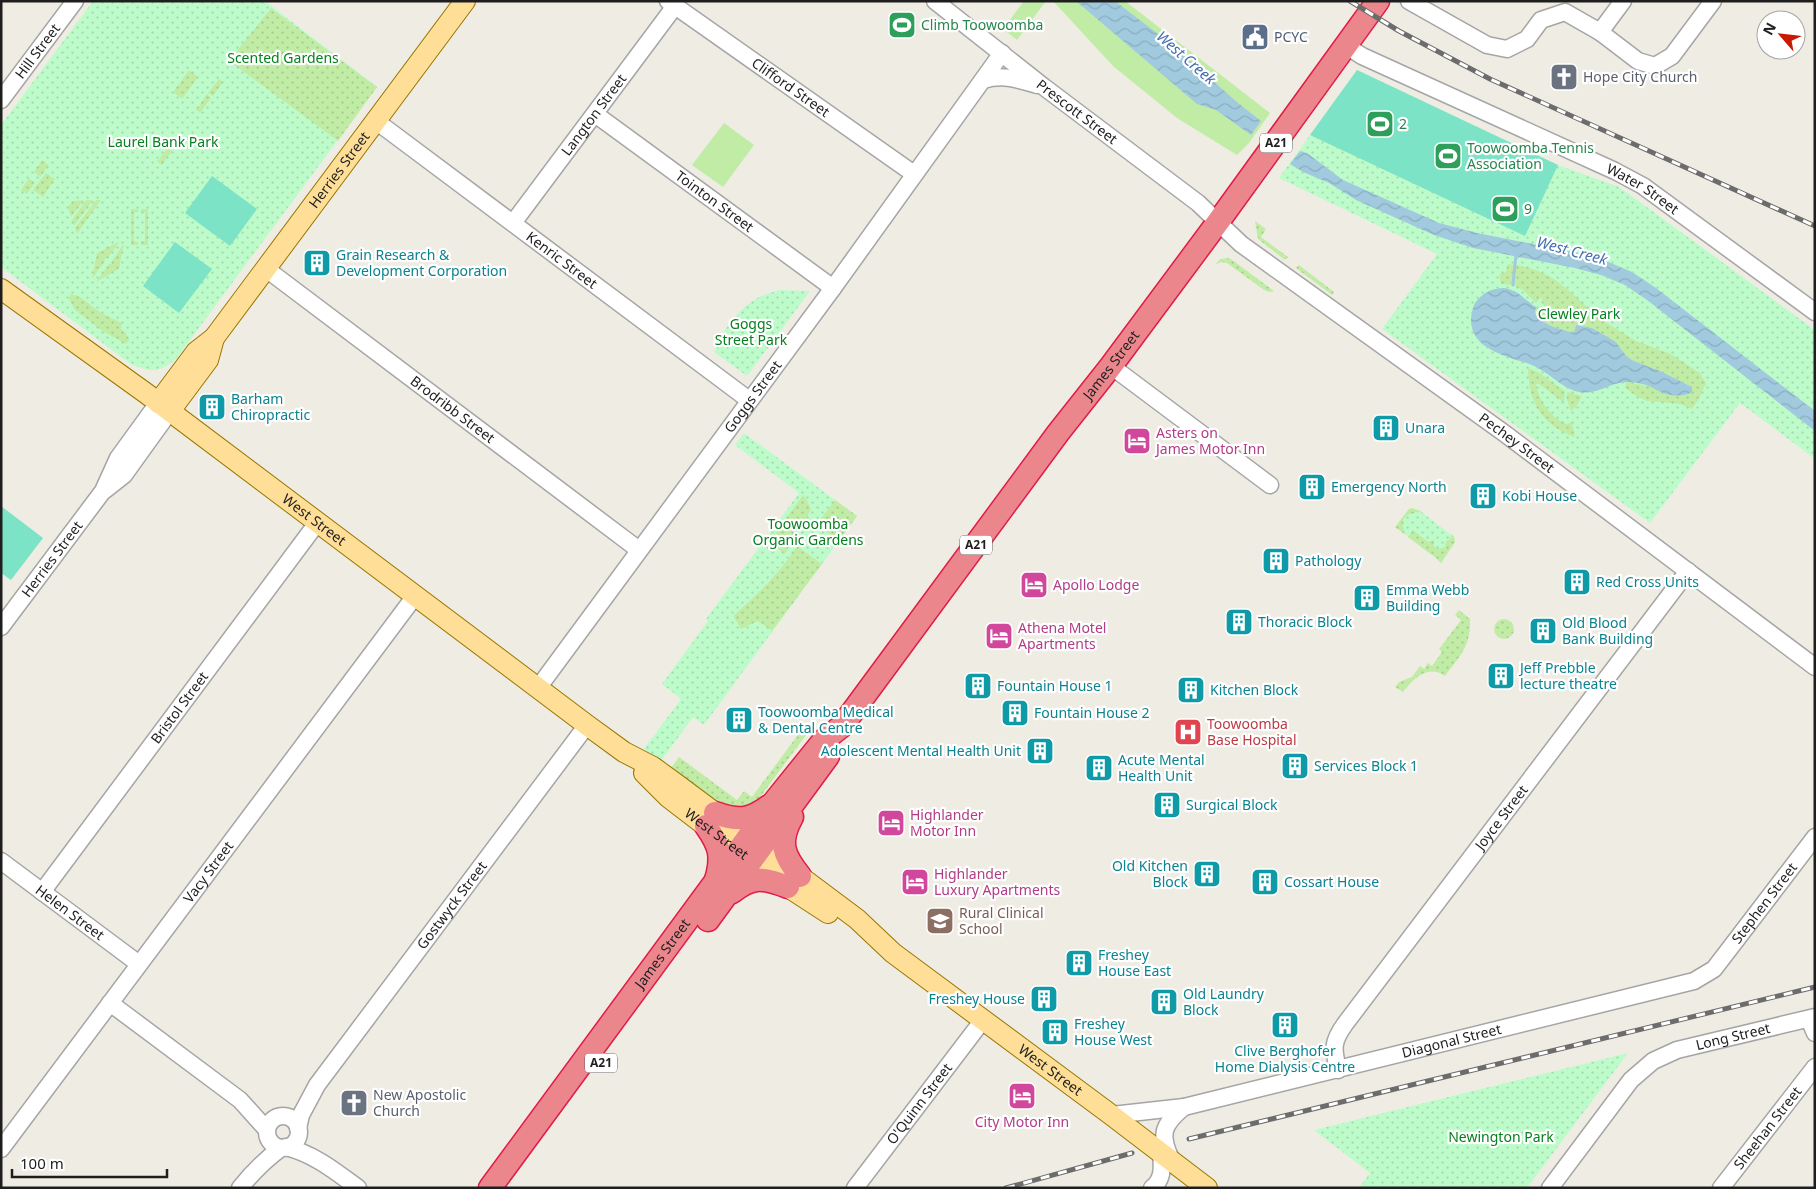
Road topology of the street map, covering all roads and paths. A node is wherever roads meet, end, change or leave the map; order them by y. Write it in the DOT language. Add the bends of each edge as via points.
graph roads {
  1 [pos="75,1"];
  2 [pos="465,1"];
  3 [pos="935,1"];
  4 [pos="1378,1"];
  5 [pos="1409,1"];
  6 [pos="1623,1"];
  7 [pos="1713,1"];
  8 [pos="671,4"];
  9 [pos="1600,32"];
  10 [pos="1345,45"];
  11 [pos="1002,53"];
  12 [pos="983,80"];
  13 [pos="1044,87"];
  14 [pos="1,100"];
  15 [pos="595,114"];
  16 [pos="376,121"];
  17 [pos="914,174"];
  18 [pos="1218,222"];
  19 [pos="513,223"];
  20 [pos="265,268"];
  21 [pos="833,288"];
  22 [pos="1,289"];
  23 [pos="1815,312"];
  24 [pos="1111,366"];
  25 [pos="749,400"];
  26 [pos="164,407"];
  27 [pos="1270,485"];
  28 [pos="317,523"];
  29 [pos="639,550"];
  30 [pos="1688,571"];
  31 [pos="415,596"];
  32 [pos="1,627"];
  33 [pos="1815,667"];
  34 [pos="538,688"];
  35 [pos="587,725"];
  36 [pos="842,726"];
  37 [pos="805,789"];
  38 [pos="774,802"];
  39 [pos="710,819"];
  40 [pos="1815,837"];
  41 [pos="750,849"];
  42 [pos="1,861"];
  43 [pos="794,882"];
  44 [pos="719,891"];
  45 [pos="42,892"];
  46 [pos="139,964"];
  47 [pos="1714,969"];
  48 [pos="110,1003"];
  49 [pos="983,1020"];
  50 [pos="1813,1023"];
  51 [pos="1815,1067"];
  52 [pos="1338,1070"];
  53 [pos="317,1085"];
  54 [pos="240,1100"];
  55 [pos="1184,1107"];
  56 [pos="1112,1115"];
  57 [pos="281,1116"];
  58 [pos="298,1130"];
  59 [pos="267,1134"];
  60 [pos="284,1148"];
  61 [pos="1,1149"];
  62 [pos="1166,1157"];
  63 [pos="321,1160"];
  64 [pos="245,1182"];
  65 [pos="358,1188"];
  66 [pos="490,1188"];
  67 [pos="509,1188"];
  68 [pos="854,1188"];
  69 [pos="1152,1188"];
  70 [pos="1207,1188"];
  71 [pos="1550,1188"];
  72 [pos="1721,1188"];
  1 -- 14 [label="street, Hill Street"];
  2 -- 16 [label="main road, Herries Street"];
  3 -- 11 [label="street, Prescott Street"];
  4 -- 10 [label="highway, James Street / A21"];
  5 -- 9 [label="street" via="1487,45 1507,49 1527,39 1541,20 1565,12"];
  6 -- 9 [label="street"];
  7 -- 9 [label="street" via="1672,56 1655,66 1638,61"];
  8 -- 15 [label="street, Langton Street"];
  8 -- 17 [label="street, Clifford Street"];
  10 -- 18 [label="highway, James Street / A21"];
  10 -- 23 [label="street, Water Street" via="1362,56 1615,170 1643,186"];
  11 -- 12 [label="street, Goggs Street"];
  11 -- 13 [label="street, Prescott Street"];
  12 -- 13 [label="street" via="1007,77"];
  12 -- 17 [label="street, Goggs Street"];
  13 -- 18 [label="street, Prescott Street" via="1202,206"];
  15 -- 19 [label="street, Langton Street"];
  15 -- 21 [label="street, Tointon Street"];
  16 -- 19 [label="street, Kenric Street"];
  16 -- 20 [label="main road, Herries Street"];
  17 -- 21 [label="street, Goggs Street"];
  18 -- 24 [label="highway, James Street / A21"];
  18 -- 30 [label="street, Pechey Street" via="1241,244"];
  19 -- 25 [label="street, Kenric Street"];
  20 -- 26 [label="main road, Herries Street" via="214,338 196,352"];
  20 -- 29 [label="street, Brodribb Street"];
  21 -- 25 [label="street, Goggs Street"];
  22 -- 26 [label="main road, West Street"];
  24 -- 27 [label="street"];
  24 -- 36 [label="highway, James Street / A21"];
  25 -- 29 [label="street, Goggs Street"];
  26 -- 28 [label="main road, West Street"];
  26 -- 32 [label="street, Herries Street" via="118,458 103,492"];
  28 -- 31 [label="main road, West Street"];
  28 -- 45 [label="street, Bristol Street"];
  29 -- 34 [label="street, Goggs Street"];
  30 -- 33 [label="street, Pechey Street"];
  30 -- 52 [label="street, Joyce Street" via="1345,1024 1334,1042"];
  31 -- 34 [label="main road, West Street"];
  31 -- 46 [label="street, Vacy Street"];
  34 -- 35 [label="main road, West Street"];
  35 -- 39 [label="main road, West Street" via="624,752 652,767"];
  35 -- 53 [label="street, Gostwyck Street"];
  36 -- 37 [label="highway, James Street / A21" via="835,745"];
  36 -- 38 [label="highway, James Street / A21" via="824,740"];
  37 -- 41 [label="highway, James Street / A21"];
  37 -- 43 [label="highway" via="783,838"];
  38 -- 39 [label="highway" via="746,819"];
  38 -- 41 [label="highway, James Street / A21"];
  39 -- 41 [label="main road, West Street"];
  39 -- 44 [label="highway" via="720,852"];
  40 -- 47 [label="street, Stephen Street"];
  41 -- 43 [label="main road, West Street"];
  41 -- 44 [label="highway, James Street / A21"];
  42 -- 45 [label="street, Helen Street"];
  43 -- 44 [label="highway" via="756,879"];
  43 -- 49 [label="main road, West Street" via="855,932 893,953"];
  44 -- 66 [label="highway, James Street / A21"];
  44 -- 67 [label="highway, James Street / A21"];
  45 -- 46 [label="street, Helen Street"];
  46 -- 48 [label="street, Vacy Street"];
  47 -- 52 [label="street, Diagonal Street" via="1681,986"];
  48 -- 54 [label="street"];
  48 -- 61 [label="street, Vacy Street"];
  49 -- 56 [label="main road, West Street"];
  49 -- 68 [label="street, O'Quinn Street"];
  50 -- 71 [label="street, Long Street" via="1677,1050 1653,1061 1631,1080"];
  51 -- 72 [label="street, Sheehan Street"];
  52 -- 55 [label="street, Diagonal Street"];
  53 -- 57 [label="street, Gostwyck Street"];
  53 -- 58 [label="street, Gostwyck Street" via="301,1115"];
  54 -- 57 [label="street" via="264,1113"];
  54 -- 59 [label="street"];
  55 -- 56 [label="street, Diagonal Street"];
  55 -- 62 [label="street" via="1167,1122 1164,1136"];
  56 -- 62 [label="main road, West Street"];
  57 -- 58 [label="street" via="293,1119"];
  57 -- 59 [label="street" via="270,1121"];
  58 -- 60 [label="street" via="295,1142"];
  58 -- 63 [label="street"];
  59 -- 60 [label="street" via="272,1144"];
  59 -- 64 [label="street"];
  60 -- 63 [label="street"];
  60 -- 64 [label="street" via="271,1155"];
  62 -- 69 [label="street" via="1160,1180"];
  62 -- 70 [label="main road, West Street"];
  63 -- 65 [label="street"];
}
